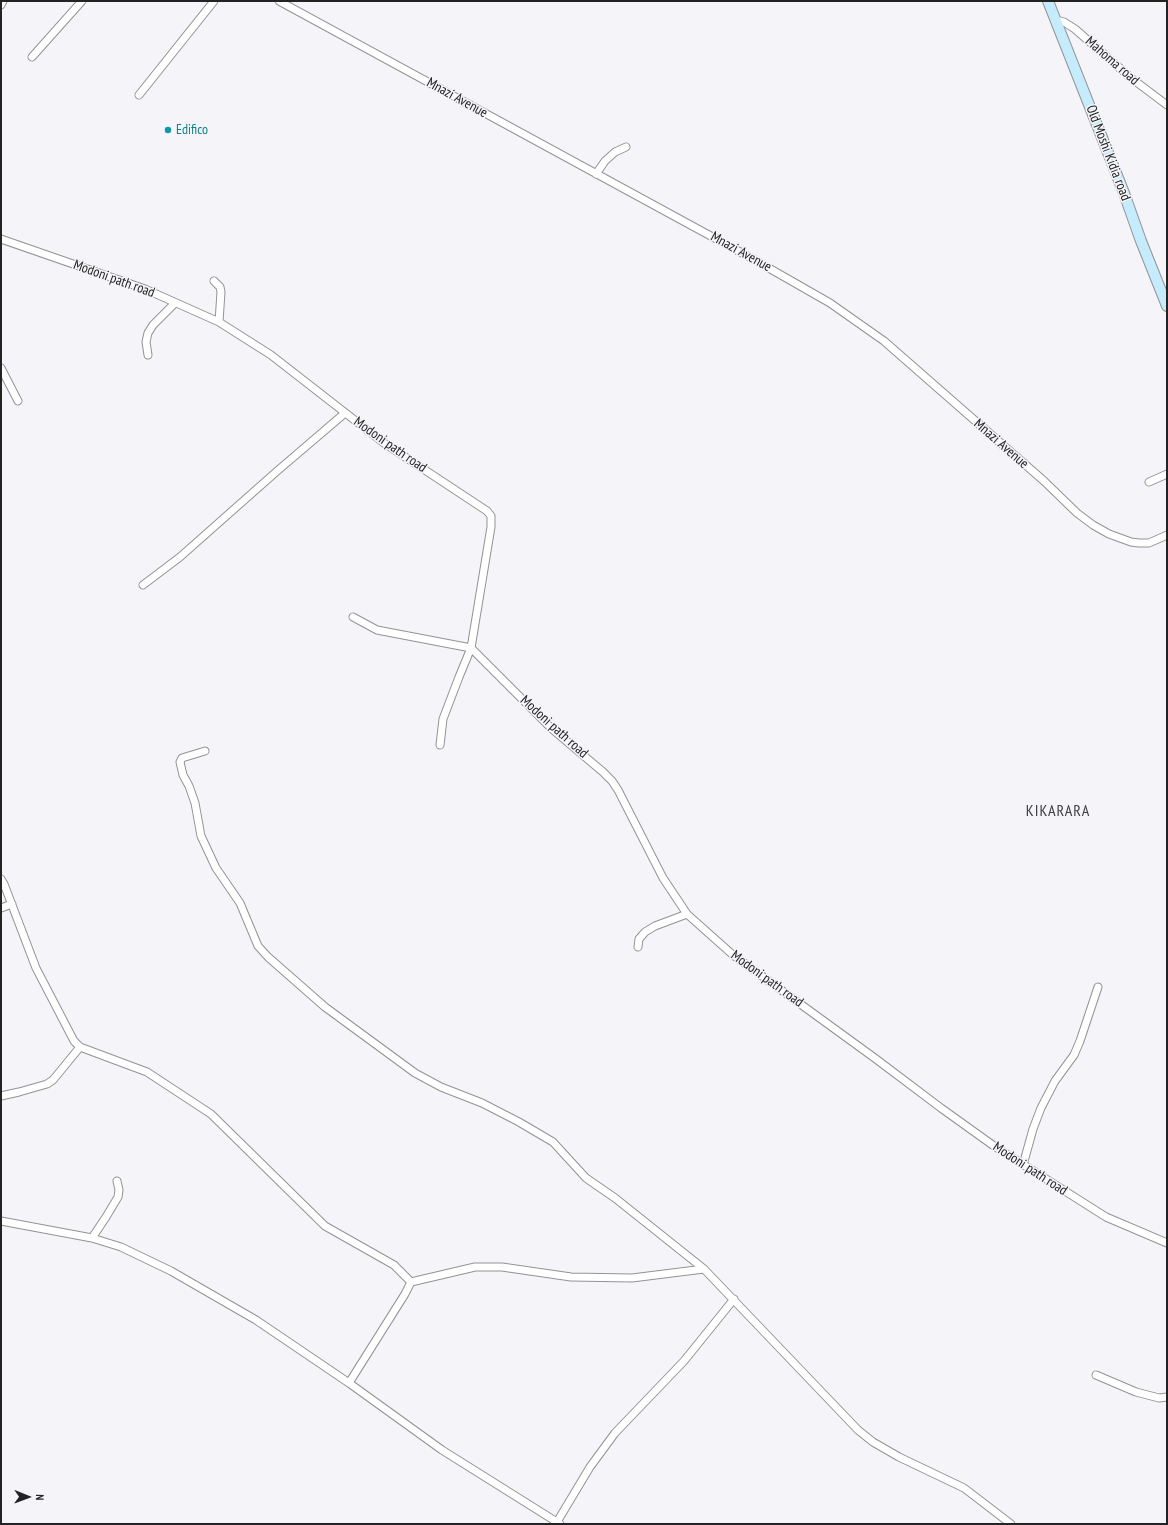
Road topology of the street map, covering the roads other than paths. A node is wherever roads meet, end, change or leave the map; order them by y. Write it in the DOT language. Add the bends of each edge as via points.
graph roads {
  1 [pos="3,1"];
  2 [pos="82,1"];
  3 [pos="214,1"];
  4 [pos="279,1"];
  5 [pos="1048,1"];
  6 [pos="1,5"];
  7 [pos="1056,20"];
  8 [pos="32,57"];
  9 [pos="139,95"];
  10 [pos="1167,106"];
  11 [pos="626,147"];
  12 [pos="596,174"];
  13 [pos="1,239"];
  14 [pos="214,281"];
  15 [pos="175,303"];
  16 [pos="1167,306"];
  17 [pos="219,322"];
  18 [pos="148,355"];
  19 [pos="1,368"];
  20 [pos="18,401"];
  21 [pos="345,413"];
  22 [pos="1167,474"];
  23 [pos="1149,482"];
  24 [pos="1167,535"];
  25 [pos="143,585"];
  26 [pos="353,617"];
  27 [pos="471,648"];
  28 [pos="440,744"];
  29 [pos="206,751"];
  30 [pos="1,879"];
  31 [pos="12,904"];
  32 [pos="1,908"];
  33 [pos="687,914"];
  34 [pos="638,947"];
  35 [pos="1098,987"];
  36 [pos="80,1047"];
  37 [pos="1,1096"];
  38 [pos="1023,1165"];
  39 [pos="117,1182"];
  40 [pos="1,1221"];
  41 [pos="92,1238"];
  42 [pos="1167,1243"];
  43 [pos="704,1269"];
  44 [pos="410,1282"];
  45 [pos="734,1299"];
  46 [pos="1096,1375"];
  47 [pos="349,1383"];
  48 [pos="1167,1397"];
  49 [pos="558,1523"];
  50 [pos="1011,1524"];
  1 -- 6 [label="street"];
  2 -- 8 [label="street"];
  3 -- 9 [label="street"];
  4 -- 12 [label="street, Mnazi Avenue"];
  5 -- 7 [label="street, Old Moshi Kidia road"];
  7 -- 10 [label="street, Mahoma road" via="1075,29"];
  7 -- 16 [label="street, Old Moshi Kidia road"];
  11 -- 12 [label="street" via="605,161"];
  12 -- 24 [label="street, Mnazi Avenue" via="797,283 884,341 1093,525 1139,543 1149,543"];
  13 -- 15 [label="street, Modoni path road" via="145,289"];
  14 -- 17 [label="street" via="220,286 221,292"];
  15 -- 17 [label="street, Modoni path road"];
  15 -- 18 [label="street" via="148,333"];
  17 -- 21 [label="street, Modoni path road" via="271,355"];
  19 -- 20 [label="street"];
  21 -- 25 [label="street" via="180,557"];
  21 -- 27 [label="street, Modoni path road" via="384,443 491,516"];
  22 -- 23 [label="street"];
  26 -- 27 [label="street" via="377,630"];
  27 -- 28 [label="street" via="444,719"];
  27 -- 33 [label="street, Modoni path road" via="551,728 612,780 663,878"];
  29 -- 43 [label="street" via="182,758 180,762 195,803 201,836 216,868 240,903 258,946 268,957 324,1007 415,1073 482,1103 553,1142 586,1178"];
  30 -- 31 [label="street"];
  31 -- 32 [label="street"];
  31 -- 36 [label="street" via="36,968 65,1026"];
  33 -- 34 [label="street" via="645,932 639,939"];
  33 -- 38 [label="street, Modoni path road" via="734,956"];
  35 -- 38 [label="street" via="1074,1055 1055,1081 1041,1108"];
  36 -- 37 [label="street" via="54,1080 33,1089"];
  36 -- 44 [label="street" via="147,1072 211,1114 325,1226 394,1265"];
  38 -- 42 [label="street, Modoni path road" via="1106,1218"];
  39 -- 41 [label="street" via="118,1196"];
  40 -- 41 [label="street"];
  41 -- 47 [label="street" via="121,1247 171,1271 256,1320"];
  43 -- 44 [label="street" via="632,1278 571,1277 502,1267 475,1267"];
  43 -- 45 [label="street"];
  44 -- 47 [label="street"];
  45 -- 49 [label="street" via="684,1361 616,1433 590,1467"];
  45 -- 50 [label="street" via="858,1430 899,1457 964,1488"];
  46 -- 48 [label="street" via="1136,1392 1159,1398"];
  47 -- 49 [label="street" via="442,1450"];
}
